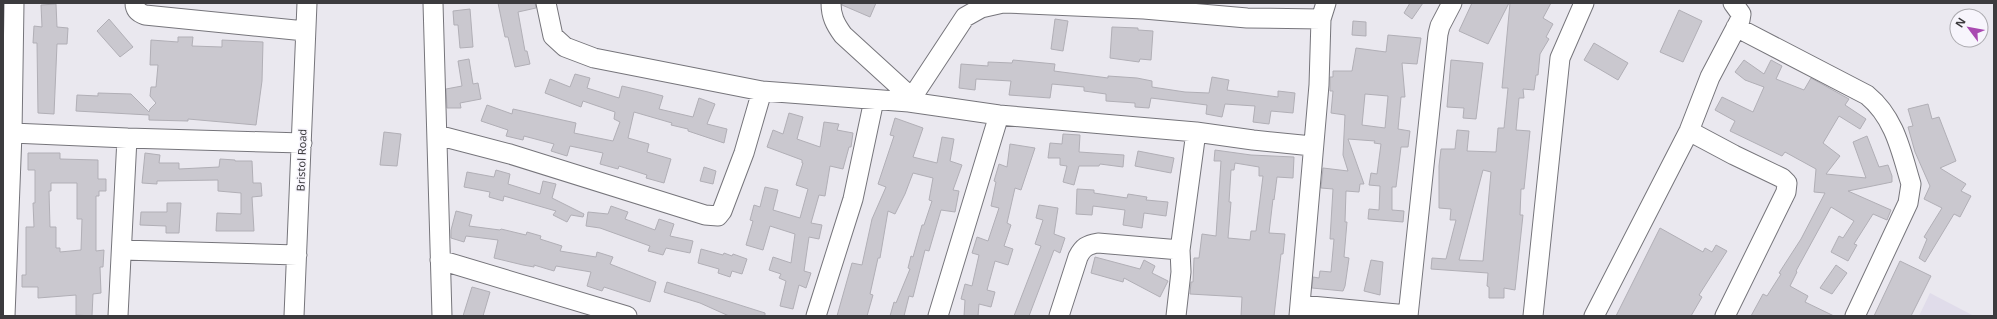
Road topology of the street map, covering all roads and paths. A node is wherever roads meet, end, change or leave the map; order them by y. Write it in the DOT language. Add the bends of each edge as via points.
graph roads {
  1 [pos="14,3"];
  2 [pos="135,3"];
  3 [pos="307,3"];
  4 [pos="433,3"];
  5 [pos="546,3"];
  6 [pos="831,3"];
  7 [pos="1452,3"];
  8 [pos="1584,3"];
  9 [pos="1733,3"];
  10 [pos="997,4"];
  11 [pos="1323,11"];
  12 [pos="1736,27"];
  13 [pos="305,31"];
  14 [pos="762,91"];
  15 [pos="874,100"];
  16 [pos="910,100"];
  17 [pos="999,115"];
  18 [pos="1688,131"];
  19 [pos="1196,132"];
  20 [pos="12,133"];
  21 [pos="437,135"];
  22 [pos="127,138"];
  23 [pos="302,142"];
  24 [pos="1312,146"];
  25 [pos="122,250"];
  26 [pos="1180,250"];
  27 [pos="297,254"];
  28 [pos="440,260"];
  29 [pos="5,266"];
  30 [pos="1300,310"];
  31 [pos="1408,315"];
  32 [pos="5,316"];
  33 [pos="118,316"];
  34 [pos="294,316"];
  35 [pos="442,316"];
  36 [pos="627,316"];
  37 [pos="816,316"];
  38 [pos="938,316"];
  39 [pos="1060,316"];
  40 [pos="1176,316"];
  41 [pos="1533,316"];
  42 [pos="1594,316"];
  43 [pos="1725,316"];
  44 [pos="1855,316"];
  1 -- 20 [label="street"];
  2 -- 13 [label="street" via="139,13 145,15"];
  3 -- 13 [label="street, Bristol Road"];
  4 -- 21 [label="street"];
  5 -- 14 [label="street" via="554,36 566,47 594,58"];
  6 -- 16 [label="street" via="831,14 843,35"];
  7 -- 31 [label="street" via="1438,34"];
  8 -- 41 [label="street" via="1560,58"];
  9 -- 12 [label="street" via="1741,14"];
  10 -- 11 [label="street" via="1144,9 1261,18"];
  10 -- 16 [label="street" via="981,8 965,17"];
  11 -- 24 [label="street" via="1319,85"];
  12 -- 18 [label="street" via="1710,77"];
  12 -- 44 [label="street" via="1867,95 1879,104 1894,128 1911,184 1908,203"];
  13 -- 23 [label="street, Bristol Road"];
  14 -- 15 [label="street"];
  14 -- 21 [label="street" via="744,153 718,216 705,215 510,154"];
  15 -- 16 [label="street"];
  15 -- 37 [label="street" via="853,199"];
  16 -- 17 [label="street"];
  17 -- 19 [label="street"];
  17 -- 38 [label="street"];
  18 -- 42 [label="street"];
  18 -- 43 [label="street" via="1782,178 1786,183 1786,192"];
  19 -- 24 [label="street"];
  19 -- 26 [label="street"];
  20 -- 22 [label="street"];
  20 -- 29 [label="street"];
  21 -- 28 [label="street"];
  22 -- 23 [label="street"];
  22 -- 25 [label="street"];
  23 -- 27 [label="street, Bristol Road"];
  24 -- 30 [label="street"];
  25 -- 27 [label="street"];
  25 -- 33 [label="street"];
  26 -- 39 [label="street" via="1098,243 1082,248"];
  26 -- 40 [label="street" via="1181,272"];
  27 -- 34 [label="street, Bristol Road"];
  28 -- 35 [label="street"];
  28 -- 36 [label="street"];
  29 -- 32 [label="street"];
  30 -- 31 [label="street"];
}
